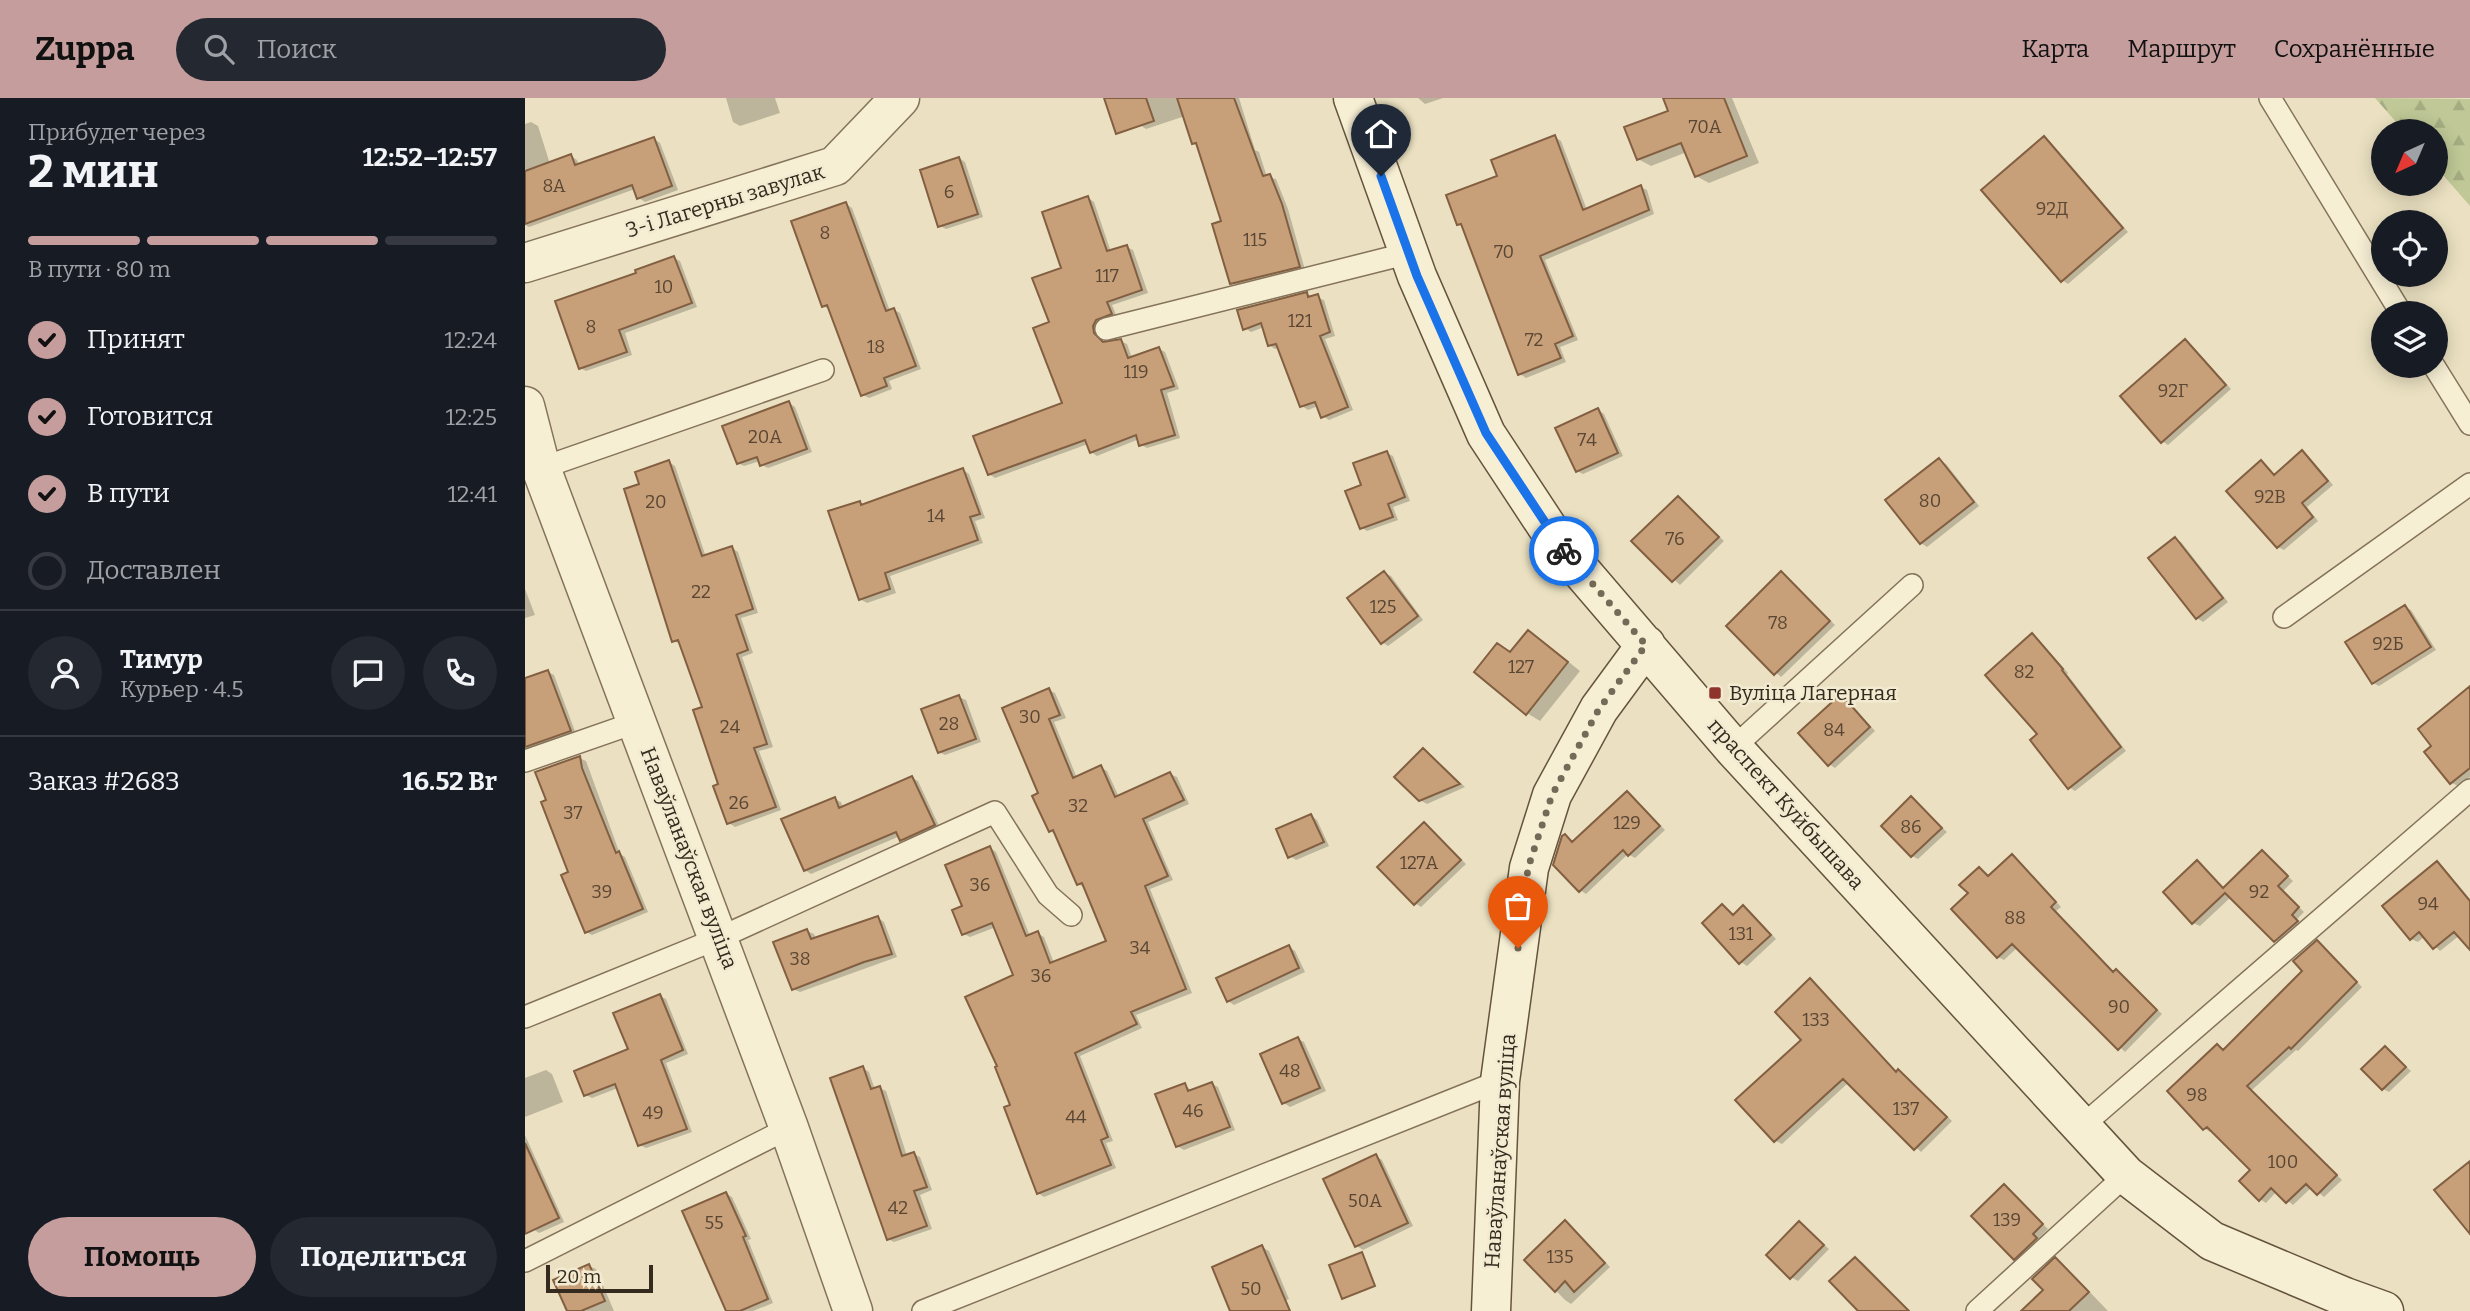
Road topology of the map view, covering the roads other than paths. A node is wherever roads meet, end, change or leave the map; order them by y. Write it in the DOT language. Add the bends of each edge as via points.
graph roads {
  1 [pos="900,98"];
  2 [pos="1353,98"];
  3 [pos="2270,98"];
  4 [pos="1409,253"];
  5 [pos="525,263"];
  6 [pos="2394,301"];
  7 [pos="1106,329"];
  8 [pos="823,370"];
  9 [pos="2441,378"];
  10 [pos="525,406"];
  11 [pos="2470,424"];
  12 [pos="533,471"];
  13 [pos="2470,484"];
  14 [pos="1912,584"];
  15 [pos="2284,617"];
  16 [pos="1646,645"];
  17 [pos="637,722"];
  18 [pos="1733,748"];
  19 [pos="525,761"];
  20 [pos="2470,790"];
  21 [pos="1071,915"];
  22 [pos="719,938"];
  23 [pos="525,1017"];
  24 [pos="1500,1081"];
  25 [pos="2081,1127"];
  26 [pos="789,1128"];
  27 [pos="2126,1175"];
  28 [pos="525,1261"];
  29 [pos="853,1311"];
  30 [pos="923,1311"];
  31 [pos="1491,1311"];
  32 [pos="1977,1311"];
  33 [pos="2385,1311"];
  1 -- 5 [label="street, 3-і Лагерны завулак" via="835,166"];
  2 -- 4 [label="street, праспект Куйбышава"];
  3 -- 6 [label="lane"];
  4 -- 7 [label="lane"];
  4 -- 16 [label="street, праспект Куйбышава" via="1486,433 1559,545"];
  8 -- 12 [label="lane"];
  9 -- 11 [label="lane"];
  10 -- 12 [label="street, Наваўланаўская вуліца"];
  12 -- 17 [label="street, Наваўланаўская вуліца"];
  13 -- 15 [label="lane"];
  14 -- 18 [label="lane"];
  16 -- 18 [label="street, праспект Куйбышава"];
  16 -- 24 [label="street, Наваўланаўская вуліца" via="1599,709 1552,795 1528,868"];
  17 -- 19 [label="lane"];
  17 -- 22 [label="street, Наваўланаўская вуліца"];
  18 -- 25 [label="street, праспект Куйбышава"];
  20 -- 25 [label="lane"];
  21 -- 22 [label="lane" via="1048,895 995,812"];
  22 -- 23 [label="lane"];
  22 -- 26 [label="street, Наваўланаўская вуліца"];
  24 -- 30 [label="lane"];
  24 -- 31 [label="street, Наваўланаўская вуліца"];
  25 -- 27 [label="street, праспект Куйбышава"];
  26 -- 28 [label="lane"];
  26 -- 29 [label="street, Наваўланаўская вуліца"];
  27 -- 32 [label="lane"];
  27 -- 33 [label="street, праспект Куйбышава" via="2212,1241"];
}
